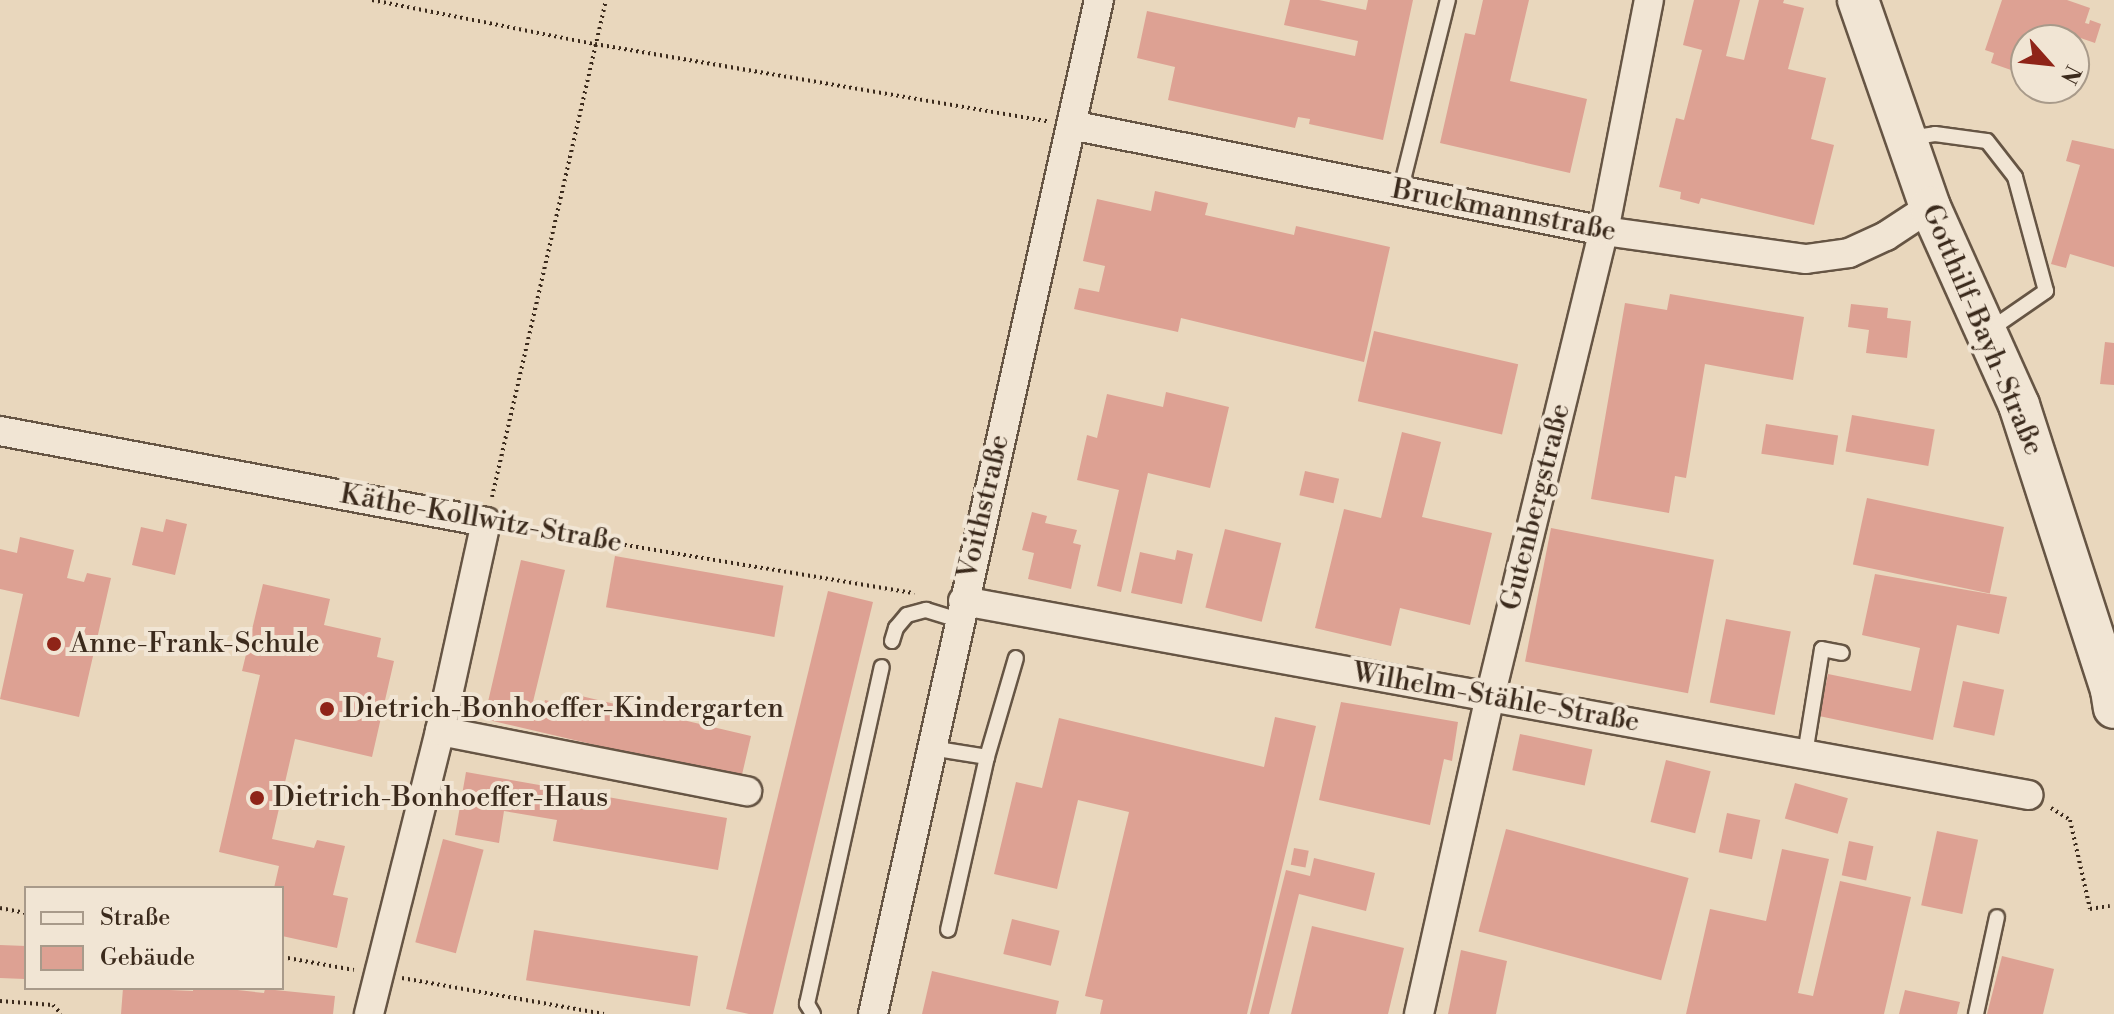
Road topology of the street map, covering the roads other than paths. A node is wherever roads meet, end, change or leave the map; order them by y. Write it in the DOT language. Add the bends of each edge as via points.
graph roads {
  1 [pos="1099,0"];
  2 [pos="1448,0"];
  3 [pos="1649,0"];
  4 [pos="1858,0"];
  5 [pos="1071,125"];
  6 [pos="1906,138"];
  7 [pos="1400,192"];
  8 [pos="1930,207"];
  9 [pos="1604,231"];
  10 [pos="1986,332"];
  11 [pos="0,431"];
  12 [pos="961,610"];
  13 [pos="892,641"];
  14 [pos="1842,653"];
  15 [pos="1016,658"];
  16 [pos="882,667"];
  17 [pos="1490,697"];
  18 [pos="2114,708"];
  19 [pos="440,731"];
  20 [pos="931,748"];
  21 [pos="1805,754"];
  22 [pos="987,757"];
  23 [pos="747,791"];
  24 [pos="2028,795"];
  25 [pos="1997,917"];
  26 [pos="948,930"];
  27 [pos="369,1014"];
  28 [pos="813,1014"];
  29 [pos="873,1014"];
  30 [pos="1419,1014"];
  31 [pos="1976,1014"];
  1 -- 5 [label="street, Voithstraße"];
  2 -- 7 [label="lane"];
  3 -- 9 [label="street, Gutenbergstraße"];
  4 -- 6 [label="street, Gotthilf-Bayh-Straße"];
  5 -- 7 [label="street, Bruckmannstraße"];
  5 -- 12 [label="street, Voithstraße"];
  6 -- 8 [label="street, Gotthilf-Bayh-Straße"];
  6 -- 10 [label="lane" via="1935,134 1987,141 2015,177 2046,291"];
  7 -- 9 [label="street, Bruckmannstraße"];
  8 -- 9 [label="street, Bruckmannstraße" via="1849,253 1806,259"];
  8 -- 10 [label="street, Gotthilf-Bayh-Straße"];
  9 -- 17 [label="street, Gutenbergstraße"];
  10 -- 18 [label="street, Gotthilf-Bayh-Straße" via="2019,405"];
  11 -- 19 [label="street, Käthe-Kollwitz-Straße" via="486,522"];
  12 -- 13 [label="lane" via="907,615"];
  12 -- 17 [label="street, Wilhelm-Stähle-Straße"];
  12 -- 20 [label="street, Voithstraße"];
  14 -- 21 [label="lane" via="1822,649"];
  15 -- 22 [label="lane"];
  16 -- 28 [label="lane" via="807,1004"];
  17 -- 21 [label="street, Wilhelm-Stähle-Straße"];
  17 -- 30 [label="street, Gutenbergstraße"];
  19 -- 23 [label="street"];
  19 -- 27 [label="street"];
  20 -- 22 [label="lane"];
  20 -- 29 [label="street, Voithstraße"];
  21 -- 24 [label="street, Wilhelm-Stähle-Straße"];
  22 -- 26 [label="lane"];
  25 -- 31 [label="lane"];
}
